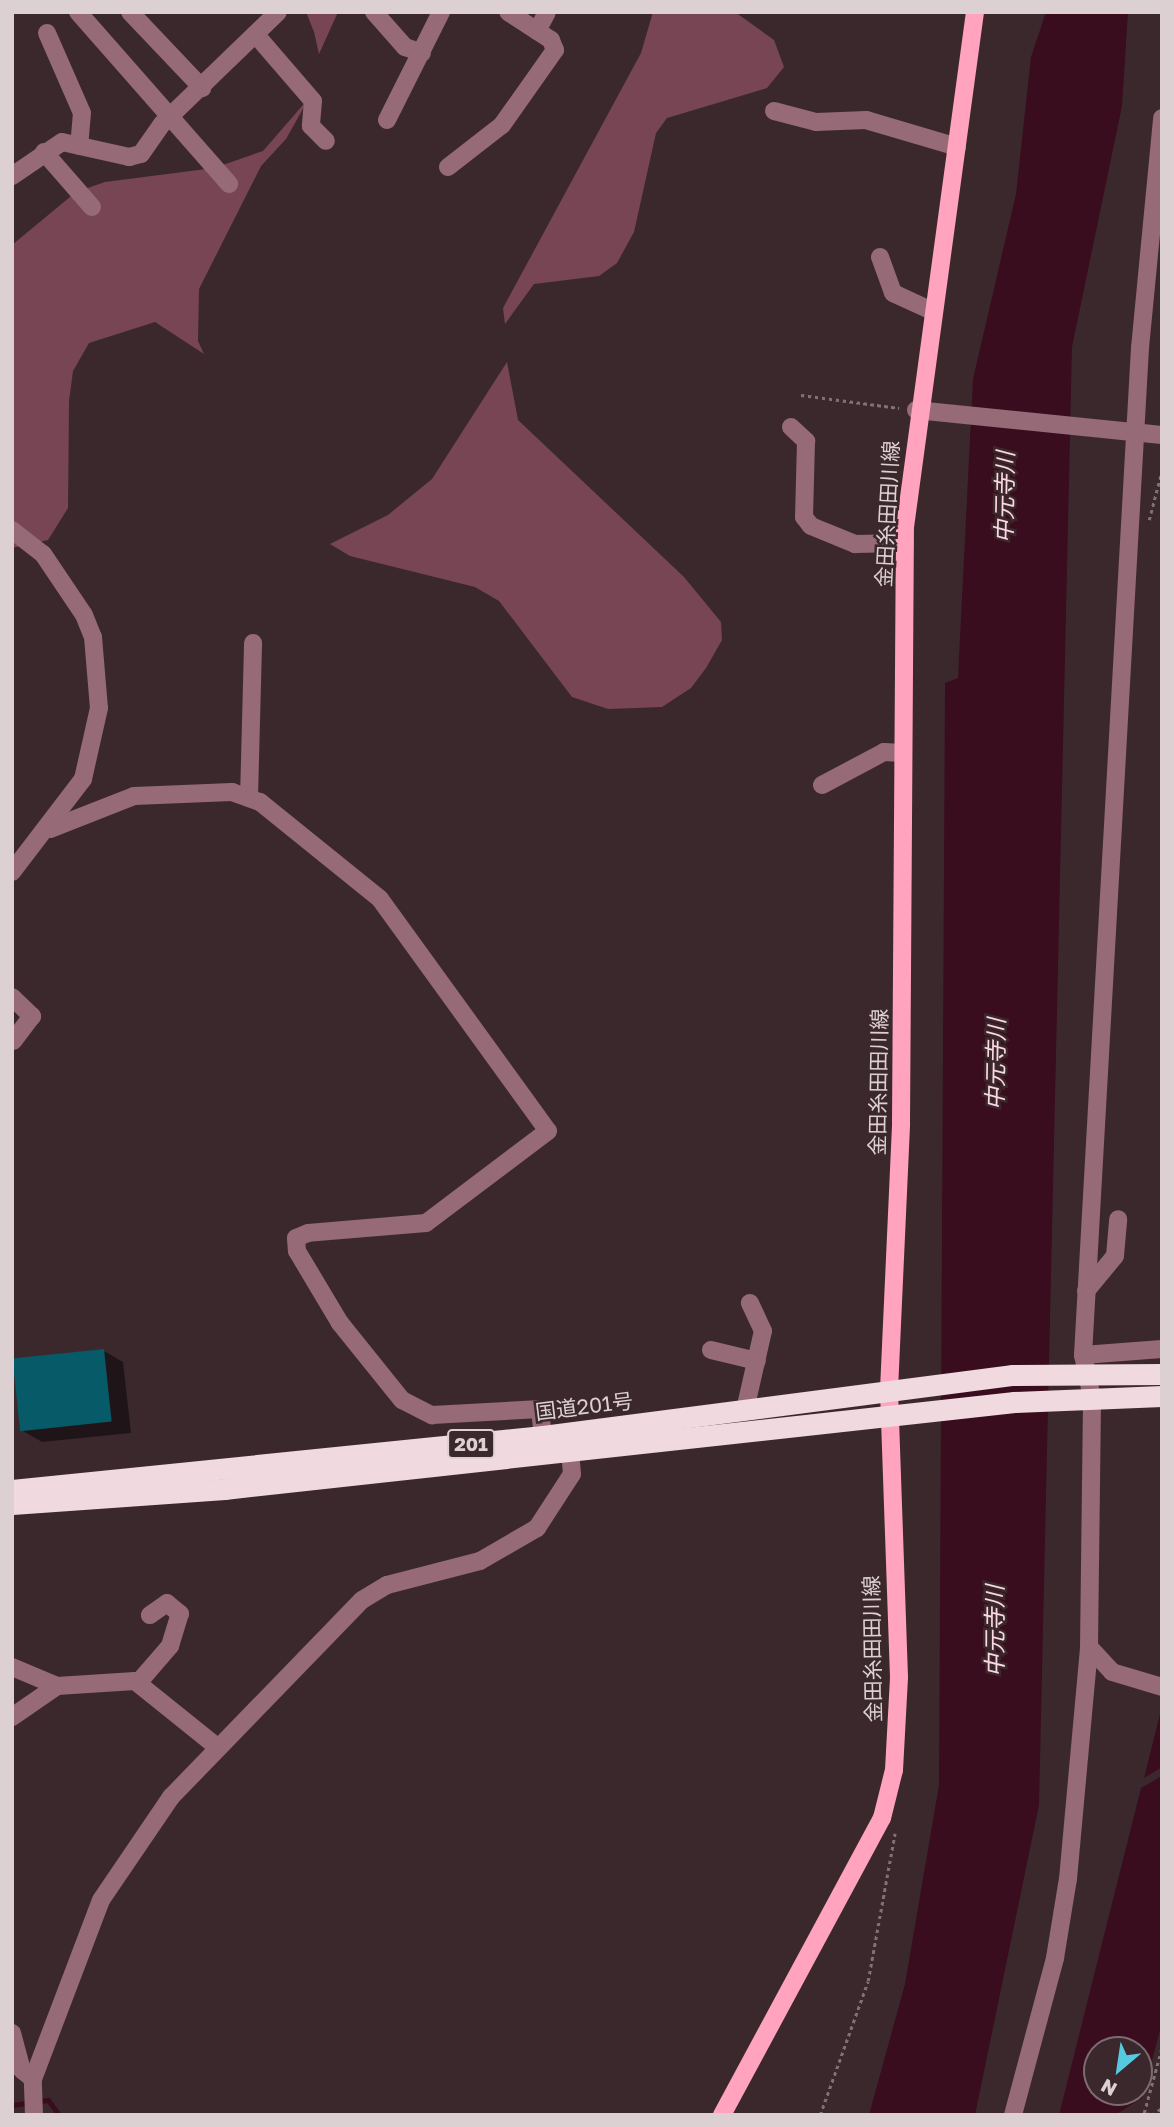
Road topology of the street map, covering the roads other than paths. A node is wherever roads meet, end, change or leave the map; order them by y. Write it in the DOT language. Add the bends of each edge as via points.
graph roads {
  1 [pos="78,12"];
  2 [pos="130,12"];
  3 [pos="278,12"];
  4 [pos="374,12"];
  5 [pos="441,12"];
  6 [pos="508,12"];
  7 [pos="547,12"];
  8 [pos="975,12"];
  9 [pos="537,31"];
  10 [pos="47,33"];
  11 [pos="256,35"];
  12 [pos="422,54"];
  13 [pos="202,89"];
  14 [pos="774,111"];
  15 [pos="1162,118"];
  16 [pos="167,119"];
  17 [pos="387,120"];
  18 [pos="326,141"];
  19 [pos="79,146"];
  20 [pos="957,147"];
  21 [pos="44,152"];
  22 [pos="448,167"];
  23 [pos="12,176"];
  24 [pos="229,184"];
  25 [pos="1158,189"];
  26 [pos="92,207"];
  27 [pos="1156,249"];
  28 [pos="880,257"];
  29 [pos="930,310"];
  30 [pos="916,410"];
  31 [pos="790,427"];
  32 [pos="1130,433"];
  33 [pos="1162,435"];
  34 [pos="12,530"];
  35 [pos="905,543"];
  36 [pos="253,643"];
  37 [pos="903,753"];
  38 [pos="822,785"];
  39 [pos="249,798"];
  40 [pos="50,829"];
  41 [pos="12,872"];
  42 [pos="12,997"];
  43 [pos="13,1041"];
  44 [pos="1118,1219"];
  45 [pos="1086,1291"];
  46 [pos="750,1303"];
  47 [pos="1162,1349"];
  48 [pos="711,1350"];
  49 [pos="757,1362"];
  50 [pos="1081,1368"];
  51 [pos="1162,1374"];
  52 [pos="889,1390"];
  53 [pos="1162,1396"];
  54 [pos="1083,1399"];
  55 [pos="745,1410"];
  56 [pos="890,1414"];
  57 [pos="543,1436"];
  58 [pos="570,1453"];
  59 [pos="13,1490"];
  60 [pos="150,1615"];
  61 [pos="1089,1647"];
  62 [pos="12,1667"];
  63 [pos="138,1683"];
  64 [pos="57,1686"];
  65 [pos="1162,1686"];
  66 [pos="12,1717"];
  67 [pos="217,1747"];
  68 [pos="12,2033"];
  69 [pos="32,2083"];
  70 [pos="34,2114"];
  71 [pos="722,2115"];
  72 [pos="1013,2115"];
  1 -- 16 [label="street"];
  2 -- 13 [label="street"];
  3 -- 11 [label="street"];
  4 -- 12 [label="street" via="405,47"];
  5 -- 12 [label="street"];
  6 -- 9 [label="street"];
  7 -- 9 [label="street"];
  8 -- 20 [label="main road, 金田糸田田川線"];
  9 -- 22 [label="street" via="555,50 502,125"];
  10 -- 19 [label="street" via="82,113"];
  11 -- 13 [label="street"];
  11 -- 18 [label="street" via="313,101 311,126"];
  12 -- 17 [label="street"];
  13 -- 16 [label="street"];
  14 -- 20 [label="street" via="816,122 866,120"];
  15 -- 25 [label="street"];
  16 -- 19 [label="street" via="141,154 129,158"];
  16 -- 24 [label="street"];
  19 -- 21 [label="street" via="62,142"];
  20 -- 29 [label="main road, 金田糸田田川線"];
  21 -- 23 [label="street"];
  21 -- 26 [label="street"];
  25 -- 27 [label="street"];
  27 -- 32 [label="street"];
  28 -- 29 [label="street" via="893,293"];
  29 -- 30 [label="main road, 金田糸田田川線"];
  30 -- 32 [label="street"];
  30 -- 35 [label="main road, 金田糸田田川線"];
  31 -- 35 [label="street" via="806,441 804,517 811,526 855,544"];
  32 -- 33 [label="street"];
  32 -- 45 [label="street"];
  34 -- 40 [label="street" via="67,585 93,637 97,666 97,737 83,779"];
  35 -- 37 [label="main road, 金田糸田田川線"];
  36 -- 39 [label="street"];
  37 -- 38 [label="street" via="884,752"];
  37 -- 52 [label="main road, 金田糸田田川線" via="901,1123"];
  39 -- 40 [label="street" via="190,790 134,796"];
  39 -- 57 [label="street" via="325,850 380,899 548,1131 426,1223 308,1233 296,1238 297,1251 348,1334 402,1400 432,1415 540,1409"];
  40 -- 41 [label="street"];
  42 -- 43 [label="street" via="32,1016"];
  44 -- 45 [label="street" via="1115,1256"];
  45 -- 50 [label="street"];
  46 -- 49 [label="street" via="763,1331"];
  47 -- 50 [label="street"];
  48 -- 49 [label="street"];
  49 -- 55 [label="street" via="743,1397"];
  50 -- 51 [label="highway, 国道201号 / 201"];
  50 -- 52 [label="highway, 国道201号 / 201"];
  50 -- 54 [label="street"];
  52 -- 55 [label="highway, 国道201号 / 201"];
  52 -- 56 [label="main road, 金田糸田田川線"];
  53 -- 54 [label="highway, 国道201号 / 201"];
  54 -- 56 [label="highway, 国道201号 / 201"];
  54 -- 61 [label="street"];
  55 -- 57 [label="highway, 国道201号 / 201"];
  56 -- 58 [label="highway, 国道201号 / 201"];
  56 -- 71 [label="main road, 金田糸田田川線" via="899,1677 894,1770 882,1818"];
  57 -- 59 [label="highway, 国道201号 / 201"];
  58 -- 59 [label="highway, 国道201号 / 201"];
  58 -- 67 [label="street" via="572,1474 537,1528 480,1562 387,1585 362,1600"];
  60 -- 63 [label="street" via="167,1603 180,1614 170,1646"];
  61 -- 65 [label="street" via="1112,1672"];
  61 -- 72 [label="street" via="1068,1879 1055,1958"];
  62 -- 64 [label="street"];
  63 -- 64 [label="street"];
  63 -- 67 [label="street"];
  64 -- 66 [label="street"];
  67 -- 69 [label="street" via="143,1833 101,1900"];
  68 -- 69 [label="street" via="22,2070"];
  69 -- 70 [label="street"];
}
